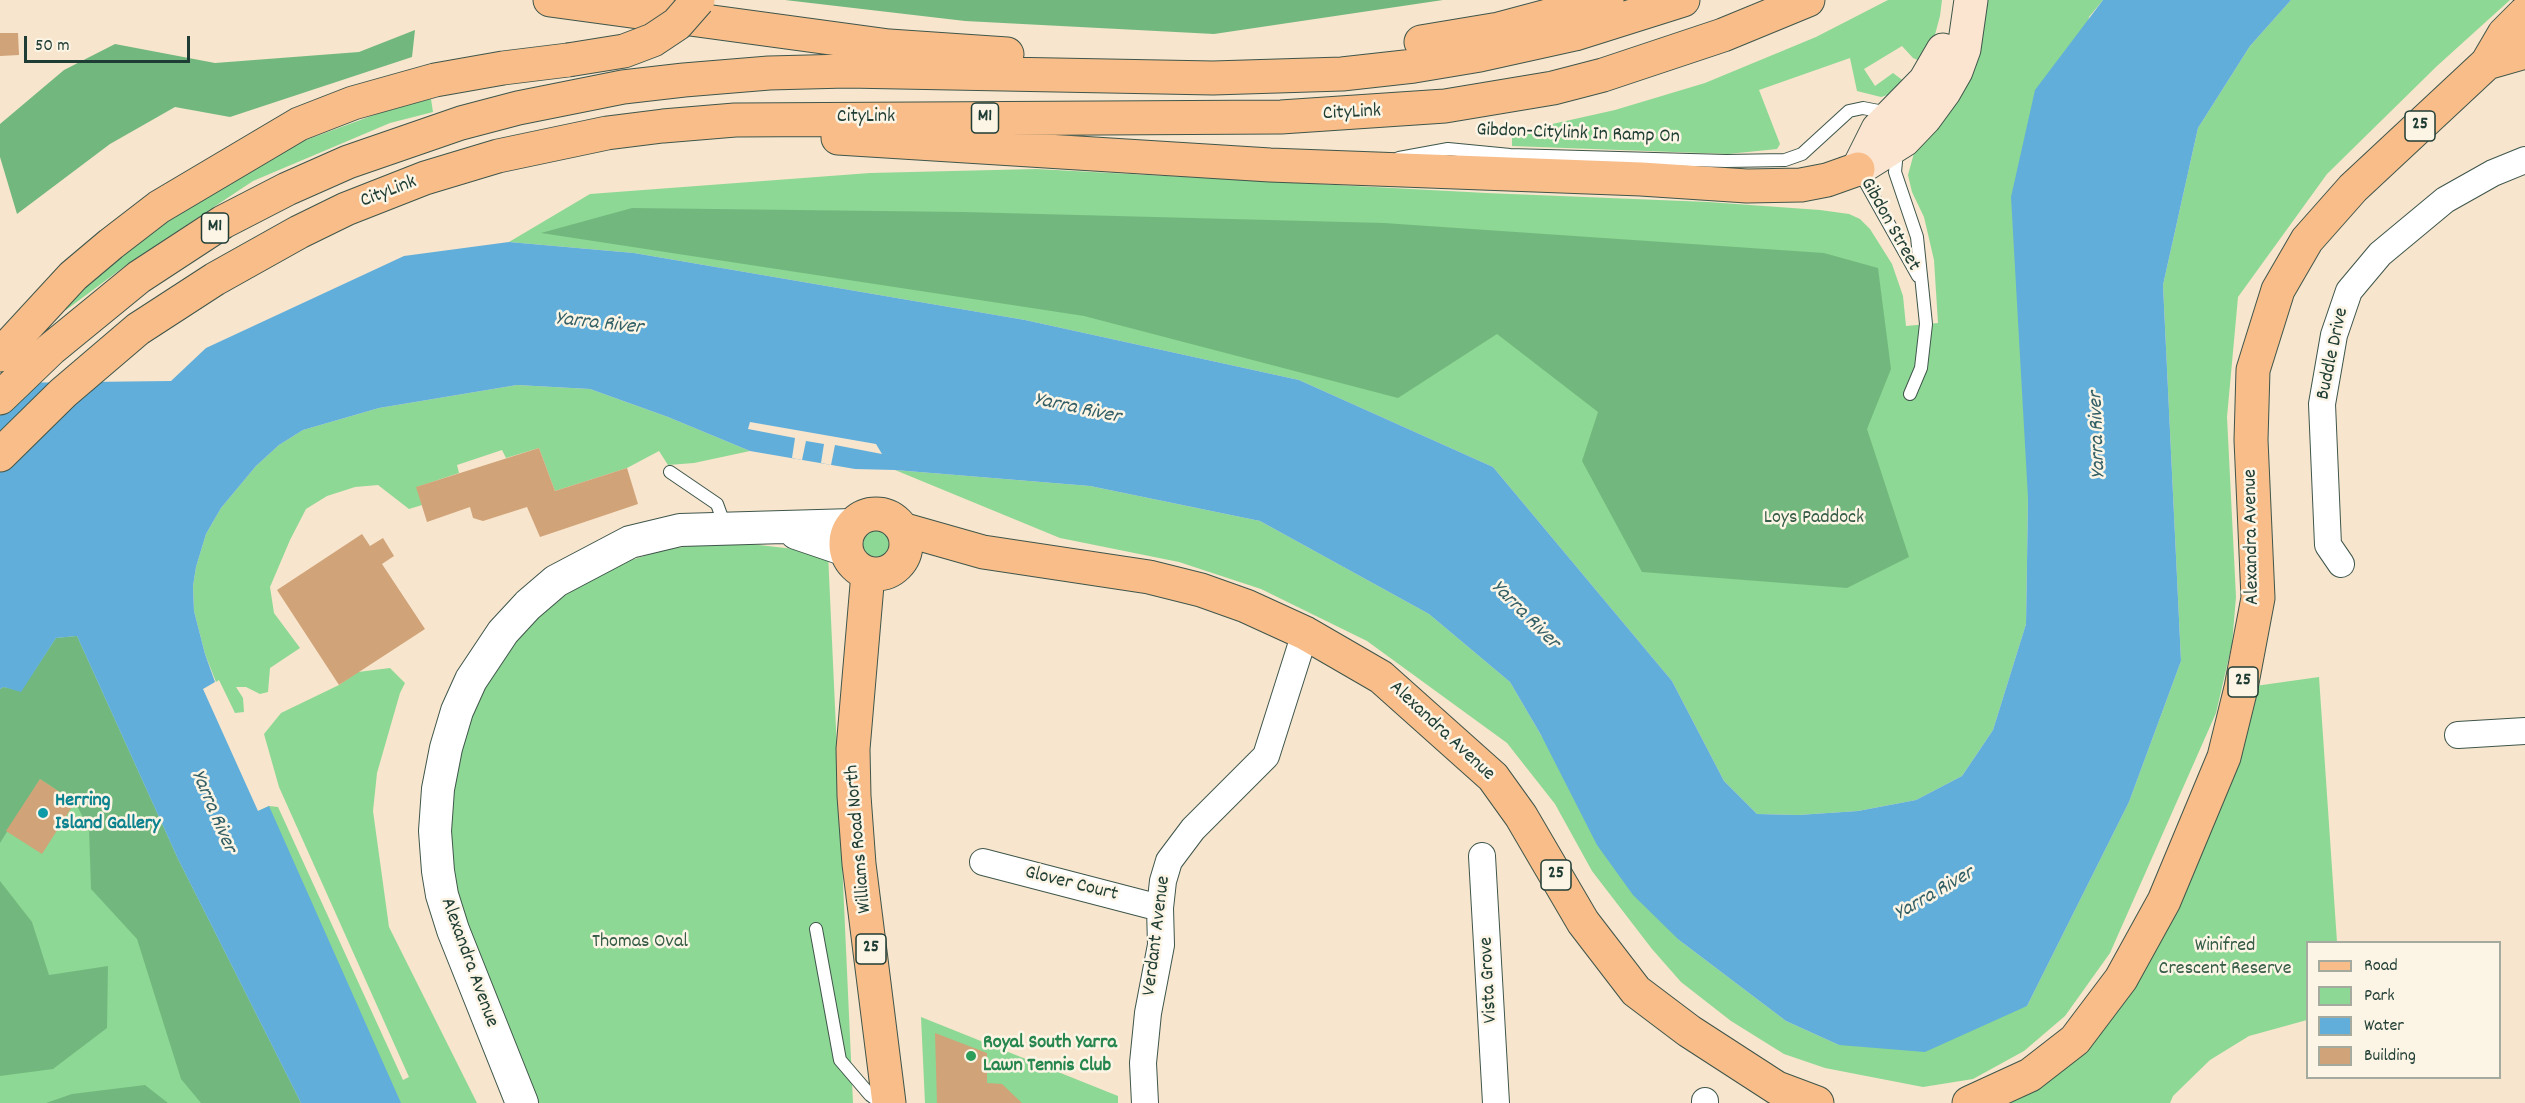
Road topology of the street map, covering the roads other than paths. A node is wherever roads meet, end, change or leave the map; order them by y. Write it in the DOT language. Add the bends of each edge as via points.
graph roads {
  1 [pos="550,0"];
  2 [pos="698,0"];
  3 [pos="1607,0"];
  4 [pos="1683,0"];
  5 [pos="1808,0"];
  6 [pos="1953,0"];
  7 [pos="1971,0"];
  8 [pos="2525,13"];
  9 [pos="2525,52"];
  10 [pos="2487,63"];
  11 [pos="1935,86"];
  12 [pos="1906,124"];
  13 [pos="663,126"];
  14 [pos="2525,160"];
  15 [pos="1858,169"];
  16 [pos="1373,170"];
  17 [pos="1920,280"];
  18 [pos="0,355"];
  19 [pos="1910,394"];
  20 [pos="0,398"];
  21 [pos="0,455"];
  22 [pos="670,472"];
  23 [pos="725,527"];
  24 [pos="849,537"];
  25 [pos="903,542"];
  26 [pos="2341,564"];
  27 [pos="868,573"];
  28 [pos="1305,633"];
  29 [pos="2525,731"];
  30 [pos="2458,735"];
  31 [pos="1482,856"];
  32 [pos="983,862"];
  33 [pos="1160,908"];
  34 [pos="816,929"];
  35 [pos="522,1103"];
  36 [pos="881,1103"];
  37 [pos="889,1103"];
  38 [pos="1145,1103"];
  39 [pos="1496,1103"];
  40 [pos="1817,1103"];
  41 [pos="1969,1103"];
  1 -- 3 [label="main road" via="889,46 1073,57 1349,51 1499,28"];
  2 -- 18 [label="main road, bridge" via="676,24 653,40 624,51 435,80 353,103 299,124 159,207 74,276"];
  4 -- 20 [label="main road, M1" via="1575,34 1480,56 1342,74 1202,78 769,73 623,87 518,108 400,143 287,189 223,222 131,284 51,349"];
  5 -- 13 [label="main road, CityLink / M1" via="1692,47 1603,75 1523,94 1446,106 1281,117 860,118 735,120"];
  6 -- 11 [label="main road, Gibdon Street"];
  7 -- 11 [label="main road, Gibdon Street" via="1964,49 1956,71"];
  8 -- 10 [label="main road, Alexandra Avenue / 25" via="2504,34"];
  9 -- 10 [label="main road, Alexandra Avenue / 25"];
  10 -- 41 [label="main road, Alexandra Avenue / 25" via="2353,188 2307,240 2278,290 2253,370 2251,440 2258,598 2224,757 2164,901 2121,979 2075,1040 2030,1075"];
  11 -- 12 [label="main road, Gibdon Street"];
  12 -- 15 [label="main road, Gibdon Street"];
  12 -- 16 [label="lane, Gibdon-Citylink In Ramp On" via="1863,108 1849,111 1802,154 1785,160 1448,149 1408,156"];
  12 -- 17 [label="lane, Gibdon Street" via="1894,172 1916,230"];
  13 -- 16 [label="main road"];
  13 -- 21 [label="main road, CityLink / M1" via="532,147 425,178 299,232 138,329"];
  14 -- 26 [label="street, Buddle Drive" via="2445,200 2380,254 2349,291 2334,335 2322,405 2328,544"];
  15 -- 16 [label="main road" via="1827,180 1777,187"];
  15 -- 17 [label="lane, Gibdon Street"];
  17 -- 19 [label="lane, Gibdon Street" via="1926,324 1924,353"];
  22 -- 23 [label="lane" via="717,504"];
  23 -- 24 [label="street, Alexandra Avenue" via="774,526"];
  23 -- 35 [label="street, Alexandra Avenue" via="680,530 630,542 556,581 503,632 471,680 457,711 438,789 435,831 442,895"];
  24 -- 25 [label="main road, 25" via="860,518 879,514 888,516"];
  24 -- 27 [label="main road" via="854,565"];
  25 -- 27 [label="main road" via="896,567 888,572"];
  25 -- 28 [label="main road, Alexandra Avenue / 25" via="1159,579 1246,606"];
  27 -- 37 [label="main road, Williams Road North / 25" via="853,748 854,795"];
  28 -- 33 [label="street, Verdant Avenue" via="1266,756 1177,847 1168,861"];
  28 -- 40 [label="main road, Alexandra Avenue / 25" via="1381,676 1493,777 1521,816 1583,922 1636,990 1689,1031 1777,1088"];
  29 -- 30 [label="street"];
  31 -- 39 [label="street, Vista Grove"];
  32 -- 33 [label="street, Glover Court"];
  33 -- 38 [label="street, Verdant Avenue" via="1161,945 1143,1063"];
  34 -- 36 [label="lane" via="840,1060"];
}
